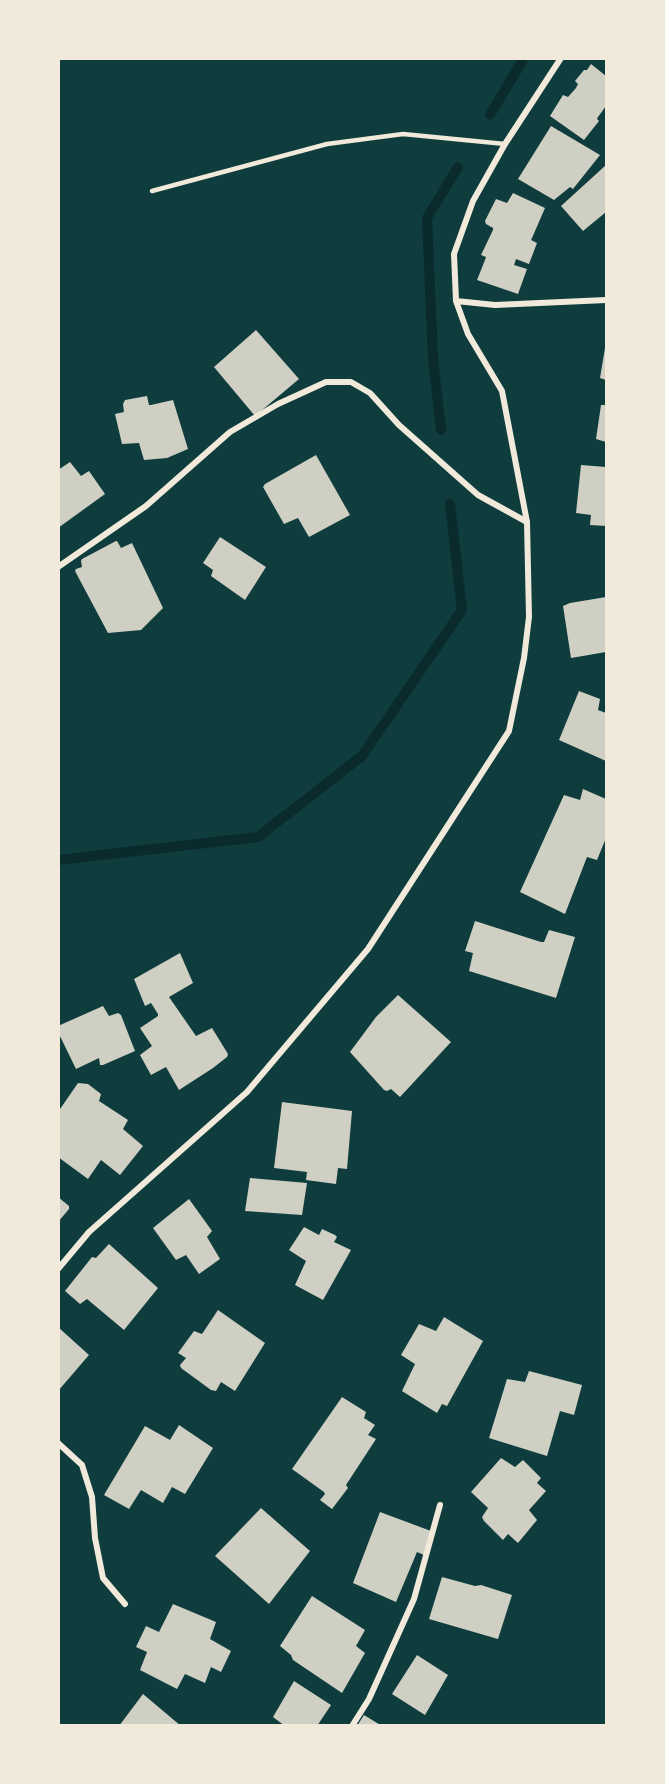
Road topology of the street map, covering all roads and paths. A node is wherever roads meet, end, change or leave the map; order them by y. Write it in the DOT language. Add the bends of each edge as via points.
graph roads {
  1 [pos="561,58"];
  2 [pos="505,144"];
  3 [pos="152,191"];
  4 [pos="606,300"];
  5 [pos="456,301"];
  6 [pos="527,522"];
  7 [pos="58,567"];
  8 [pos="58,1269"];
  9 [pos="58,1443"];
  10 [pos="440,1505"];
  11 [pos="125,1604"];
  12 [pos="352,1725"];
  1 -- 2 [label="street"];
  2 -- 3 [label="lane" via="403,134 327,144"];
  2 -- 5 [label="street" via="473,201 454,254"];
  4 -- 5 [label="street" via="495,305"];
  5 -- 6 [label="street" via="468,334 502,391"];
  6 -- 7 [label="street" via="477,495 399,425 370,393 351,382 326,382 230,432 146,506"];
  6 -- 8 [label="street" via="529,617 509,731 368,949 247,1092 89,1232"];
  9 -- 11 [label="street" via="82,1465 92,1497 103,1578"];
  10 -- 12 [label="street" via="414,1599 369,1699"];
}
